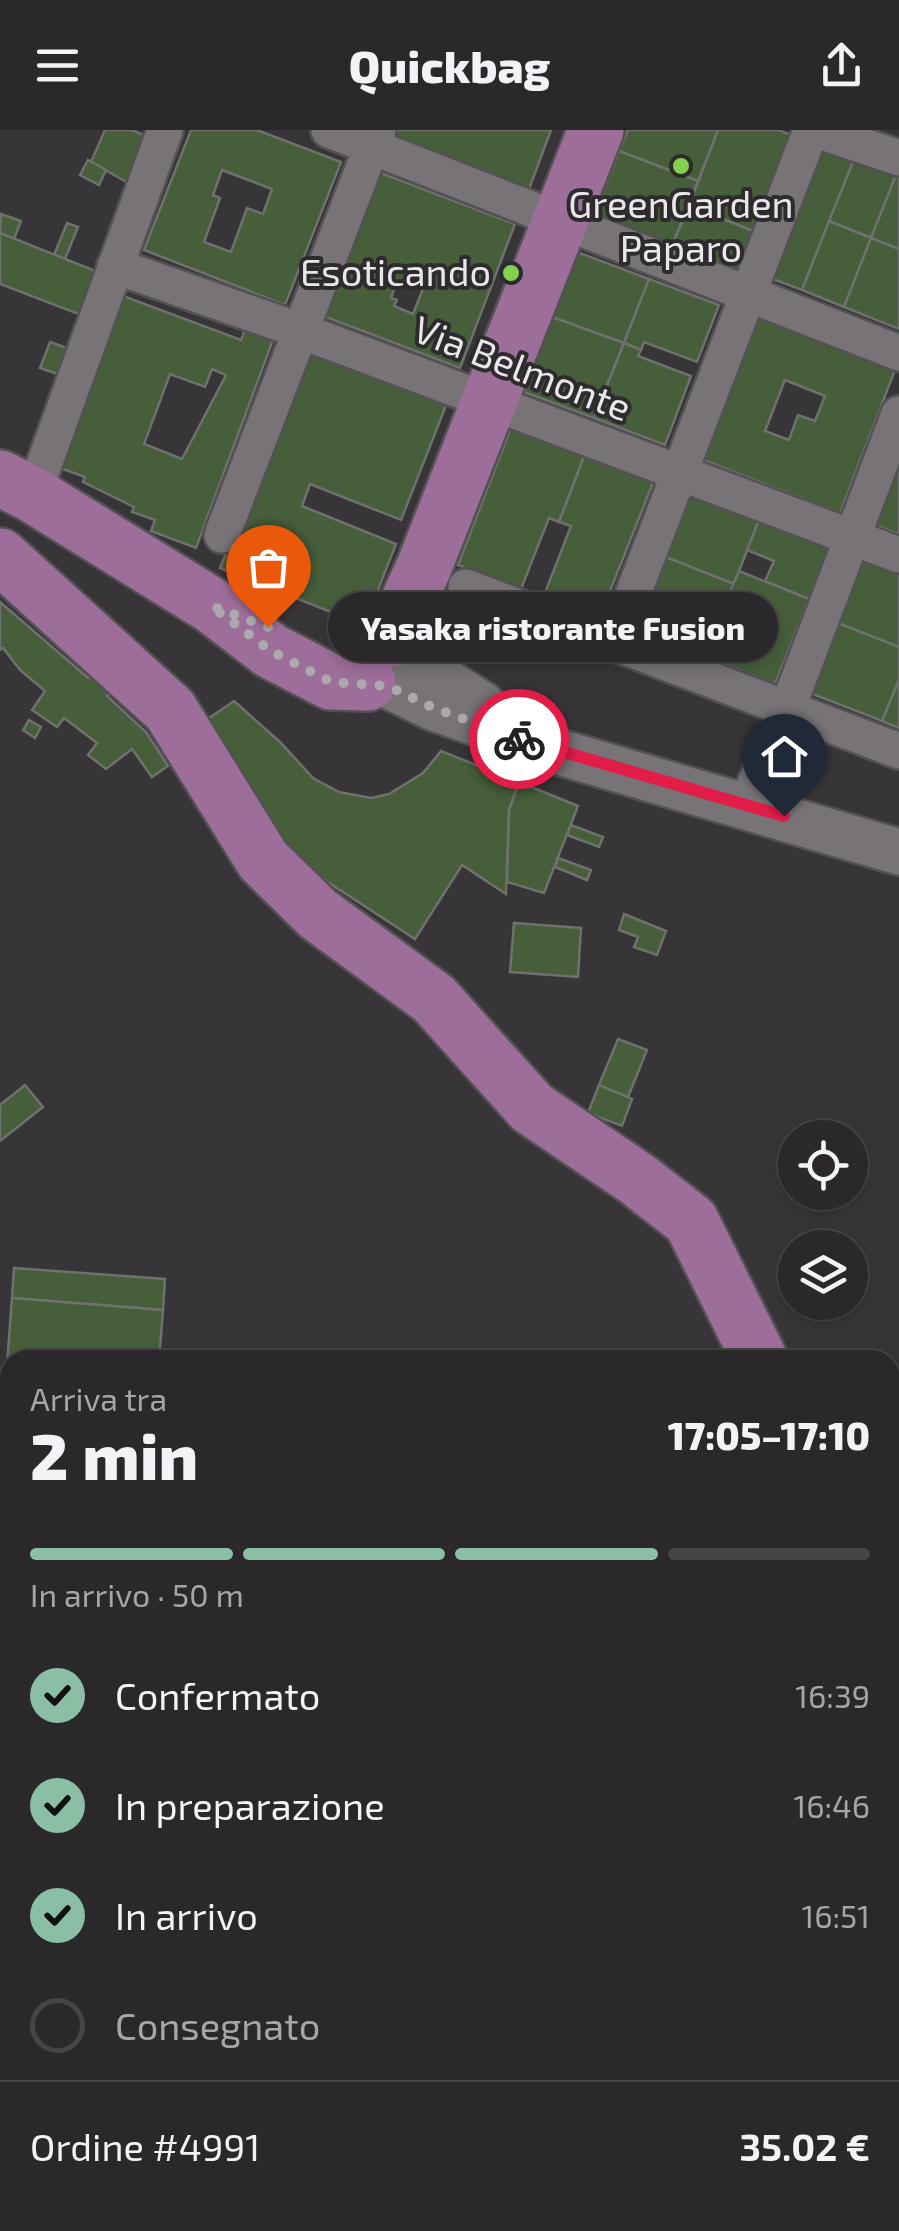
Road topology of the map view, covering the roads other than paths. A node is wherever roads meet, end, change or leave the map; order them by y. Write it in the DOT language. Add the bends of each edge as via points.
graph roads {
  1 [pos="164,130"];
  2 [pos="330,130"];
  3 [pos="596,130"];
  4 [pos="814,130"];
  5 [pos="376,138"];
  6 [pos="899,158"];
  7 [pos="564,219"];
  8 [pos="114,266"];
  9 [pos="749,292"];
  10 [pos="301,331"];
  11 [pos="899,352"];
  12 [pos="490,403"];
  13 [pos="899,414"];
  14 [pos="679,474"];
  15 [pos="16,487"];
  16 [pos="222,535"];
  17 [pos="853,536"];
  18 [pos="899,554"];
  19 [pos="0,556"];
  20 [pos="466,587"];
  21 [pos="615,641"];
  22 [pos="383,662"];
  23 [pos="788,707"];
  24 [pos="899,751"];
  25 [pos="746,805"];
  26 [pos="899,852"];
  27 [pos="755,1350"];
  1 -- 8 [label="street"];
  2 -- 5 [label="street"];
  3 -- 7 [label="main road"];
  4 -- 6 [label="street"];
  4 -- 9 [label="street"];
  5 -- 7 [label="street"];
  5 -- 10 [label="street"];
  7 -- 9 [label="street"];
  7 -- 12 [label="main road"];
  8 -- 10 [label="street, Via Belmonte"];
  8 -- 15 [label="street"];
  9 -- 11 [label="street"];
  9 -- 14 [label="street"];
  10 -- 12 [label="street, Via Belmonte"];
  10 -- 16 [label="street"];
  12 -- 14 [label="street, Via Belmonte"];
  12 -- 22 [label="main road"];
  13 -- 17 [label="street"];
  14 -- 17 [label="street, Via Belmonte"];
  14 -- 21 [label="street"];
  15 -- 22 [label="main road" via="211,606"];
  17 -- 18 [label="street, Via Belmonte"];
  17 -- 23 [label="street"];
  19 -- 27 [label="main road" via="170,710 262,860 318,914 434,999 532,1108 691,1221"];
  20 -- 21 [label="street"];
  21 -- 23 [label="street"];
  22 -- 25 [label="street" via="434,708 552,750"];
  23 -- 24 [label="street"];
  23 -- 25 [label="street"];
  25 -- 26 [label="street"];
}
